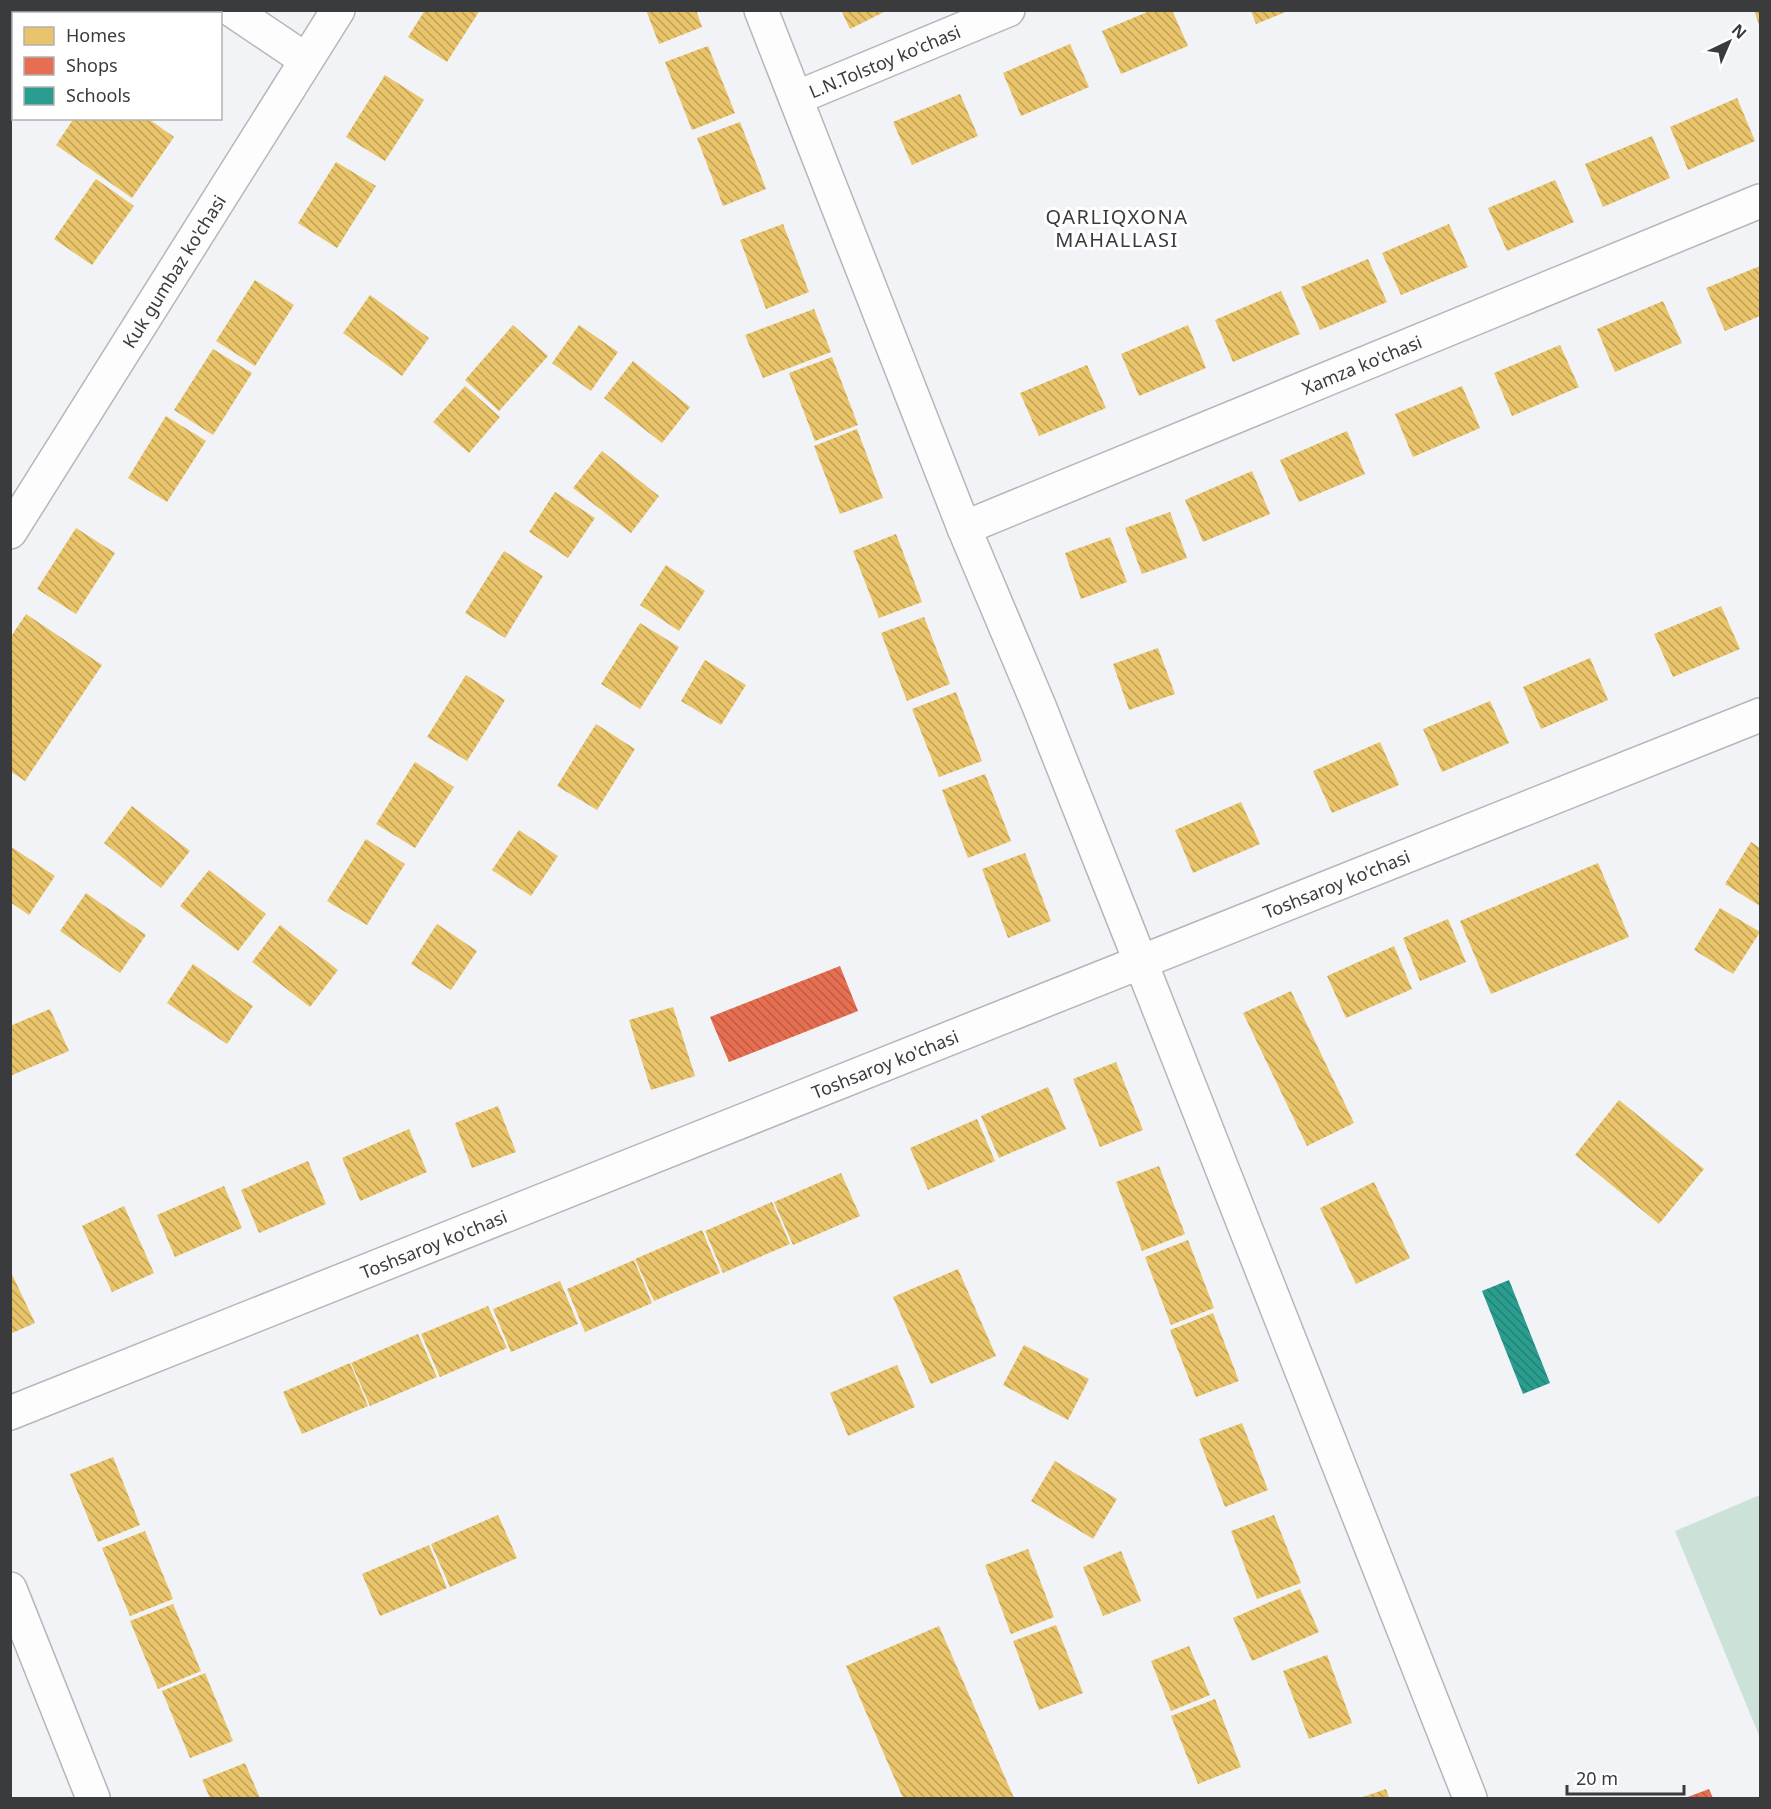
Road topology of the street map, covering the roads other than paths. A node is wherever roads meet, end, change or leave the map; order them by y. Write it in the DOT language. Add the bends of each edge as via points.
graph roads {
  1 [pos="232,10"];
  2 [pos="338,10"];
  3 [pos="761,10"];
  4 [pos="1008,10"];
  5 [pos="306,60"];
  6 [pos="796,98"];
  7 [pos="1761,201"];
  8 [pos="964,528"];
  9 [pos="10,532"];
  10 [pos="1761,715"];
  11 [pos="1141,963"];
  12 [pos="10,1413"];
  13 [pos="10,1588"];
  14 [pos="93,1798"];
  15 [pos="1470,1798"];
  1 -- 5 [label="street"];
  2 -- 5 [label="street, Kuk gumbaz ko'chasi"];
  3 -- 6 [label="street"];
  4 -- 6 [label="street, L.N.Tolstoy ko'chasi"];
  5 -- 9 [label="street, Kuk gumbaz ko'chasi"];
  6 -- 8 [label="street"];
  7 -- 8 [label="street, Xamza ko'chasi"];
  8 -- 11 [label="street"];
  10 -- 11 [label="street, Toshsaroy ko'chasi"];
  11 -- 12 [label="street, Toshsaroy ko'chasi"];
  11 -- 15 [label="street"];
  13 -- 14 [label="street"];
}
